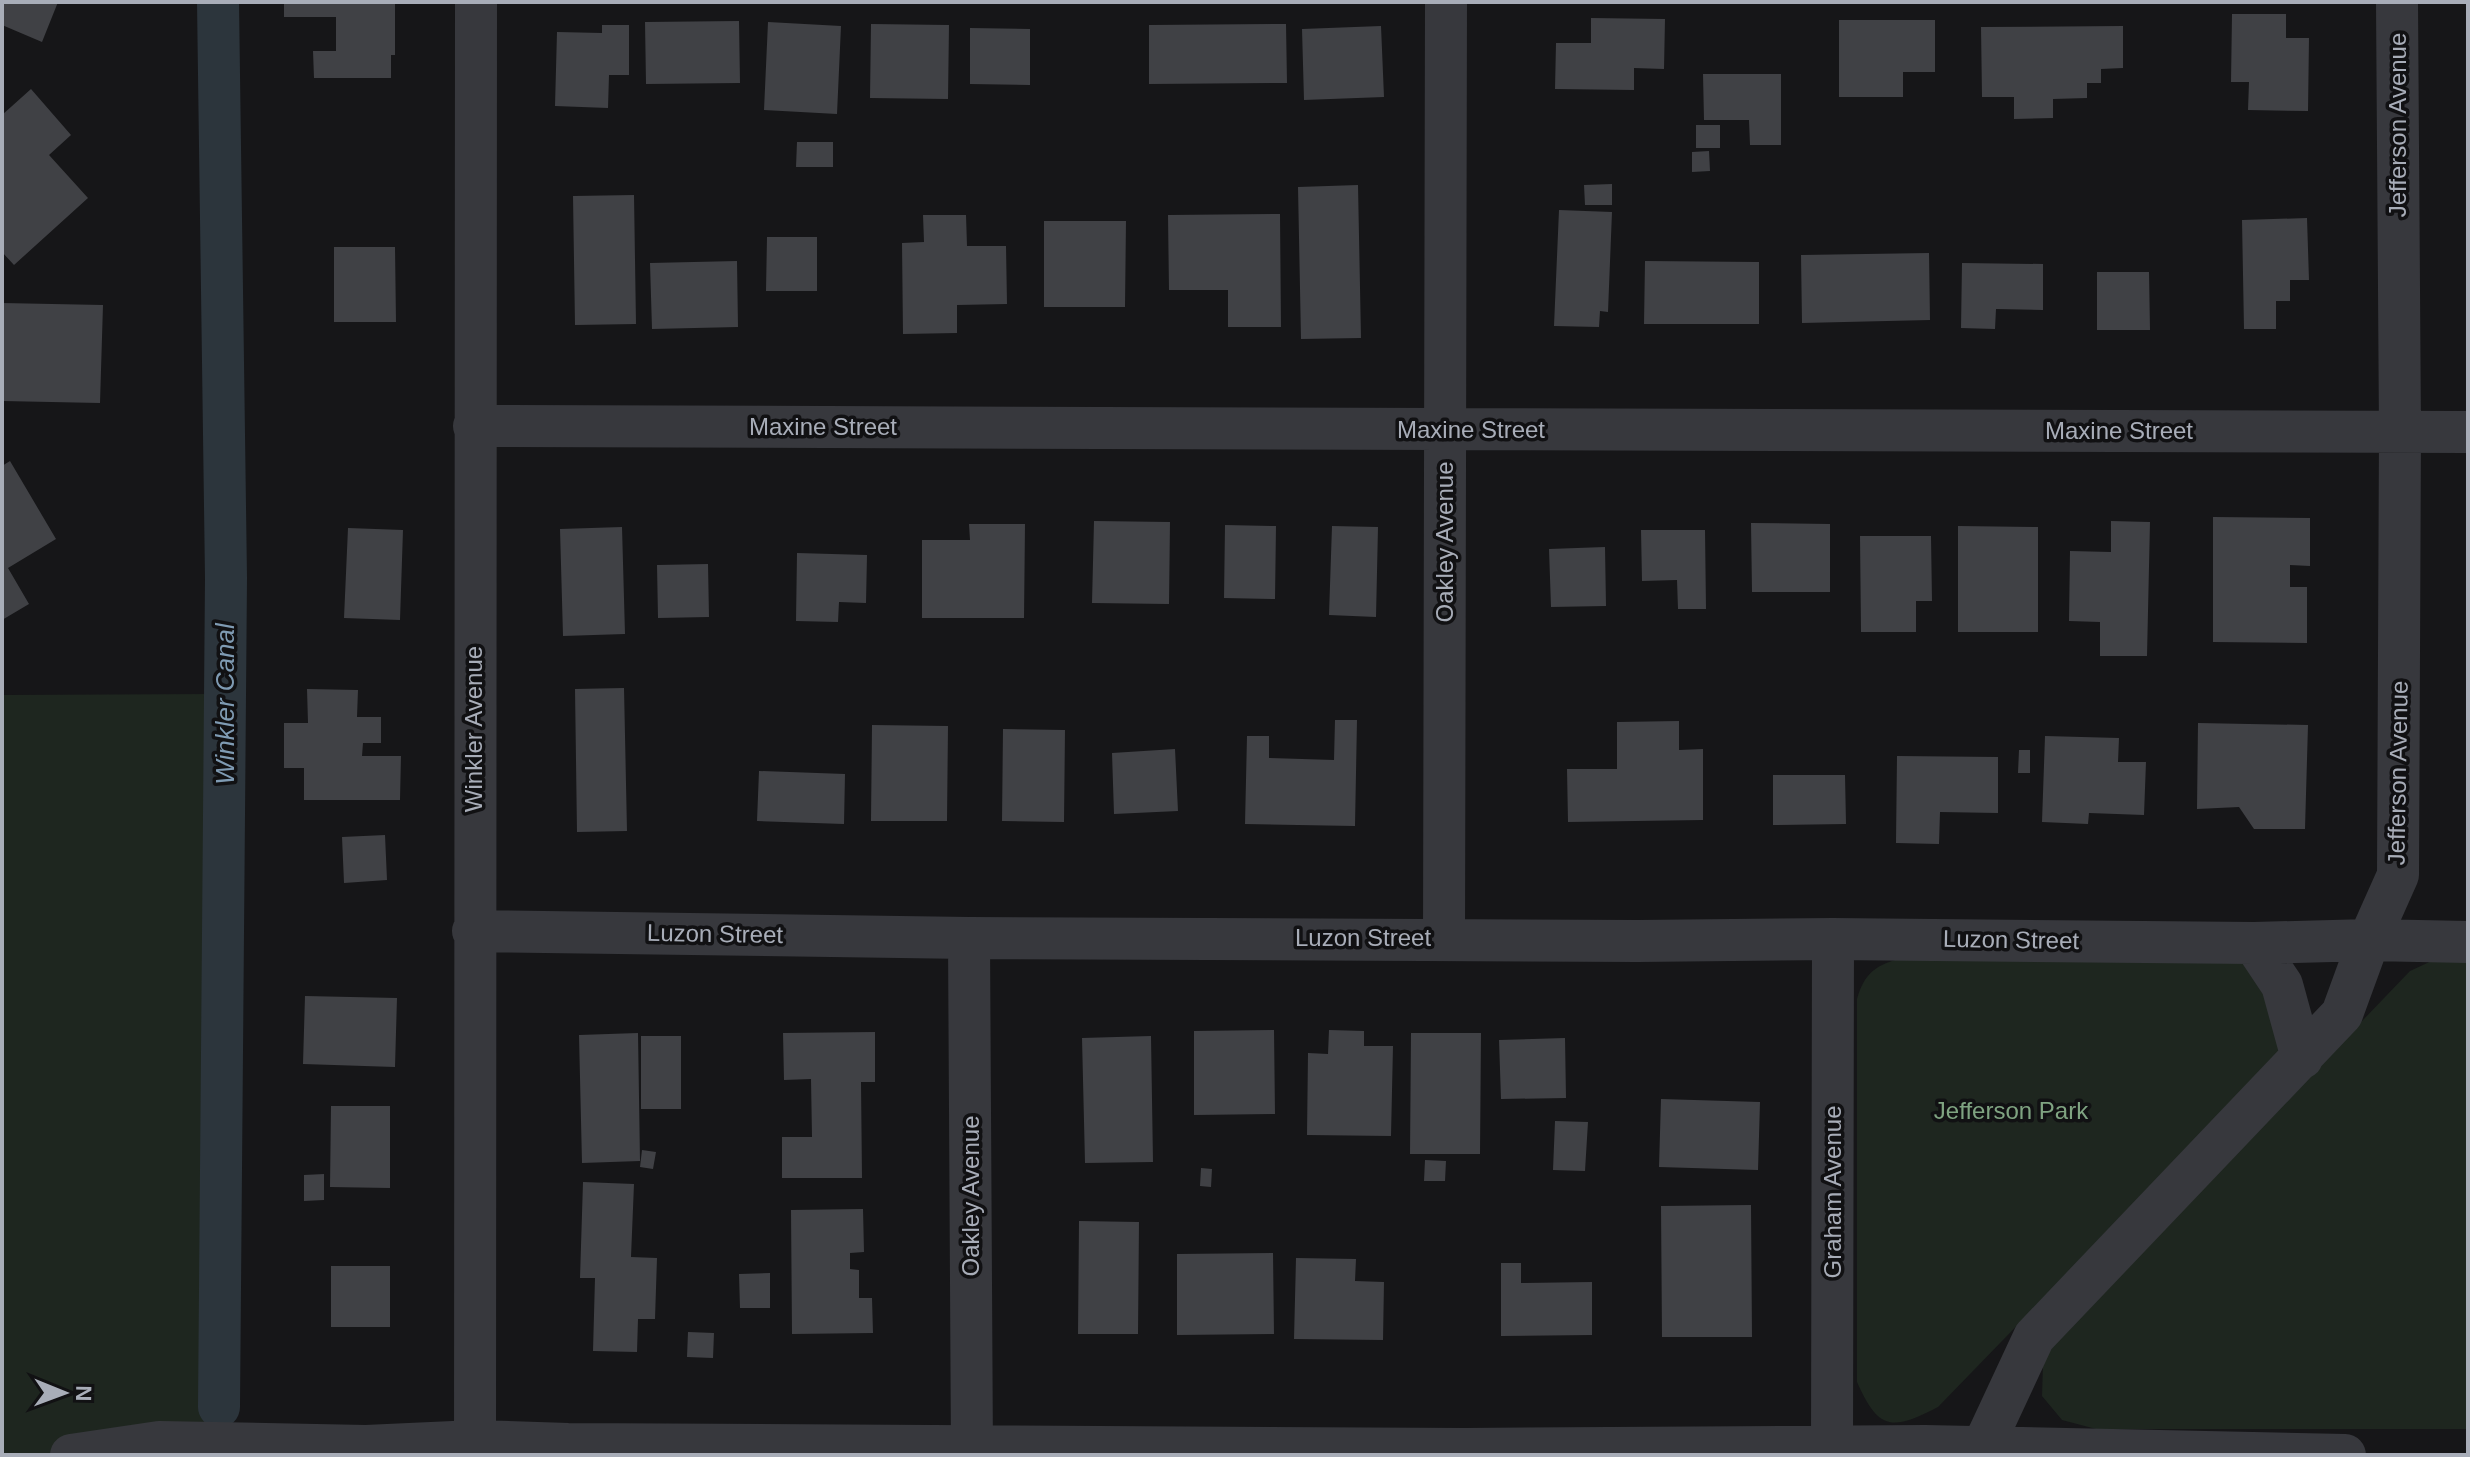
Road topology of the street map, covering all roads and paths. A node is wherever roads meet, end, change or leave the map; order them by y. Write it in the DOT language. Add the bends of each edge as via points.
graph roads {
  1 [pos="476,2"];
  2 [pos="1446,2"];
  3 [pos="2397,2"];
  4 [pos="474,426"];
  5 [pos="1445,430"];
  6 [pos="2400,432"];
  7 [pos="2468,432"];
  8 [pos="473,931"];
  9 [pos="969,938"];
  10 [pos="1444,939"];
  11 [pos="1833,939"];
  12 [pos="2369,940"];
  13 [pos="2468,942"];
  14 [pos="2254,943"];
  15 [pos="2302,1058"];
  16 [pos="1832,1446"];
  17 [pos="475,1448"];
  18 [pos="972,1450"];
  19 [pos="1982,1452"];
  20 [pos="71,1455"];
  21 [pos="2345,1455"];
  1 -- 4 [label="street, Winkler Avenue"];
  2 -- 5 [label="street, Oakley Avenue"];
  3 -- 6 [label="street, Jefferson Avenue"];
  4 -- 5 [label="street, Maxine Street"];
  4 -- 8 [label="street, Winkler Avenue"];
  5 -- 6 [label="street, Maxine Street"];
  5 -- 10 [label="street, Oakley Avenue"];
  6 -- 7 [label="street, Maxine Street"];
  6 -- 12 [label="street, Jefferson Avenue" via="2398,875"];
  8 -- 9 [label="street, Luzon Street"];
  8 -- 17 [label="street, Winkler Avenue"];
  9 -- 10 [label="street, Luzon Street"];
  9 -- 18 [label="street, Oakley Avenue"];
  10 -- 11 [label="street, Luzon Street"];
  11 -- 14 [label="street, Luzon Street"];
  11 -- 16 [label="street, Graham Avenue"];
  12 -- 13 [label="street, Luzon Street"];
  12 -- 14 [label="street, Luzon Street"];
  12 -- 15 [label="street, Jefferson Avenue" via="2342,1014"];
  14 -- 15 [label="street" via="2282,985"];
  15 -- 19 [label="street, Jefferson Avenue" via="2034,1337"];
  16 -- 18 [label="street"];
  16 -- 19 [label="street"];
  17 -- 18 [label="street"];
  17 -- 20 [label="street" via="159,1442"];
  19 -- 21 [label="street"];
}
